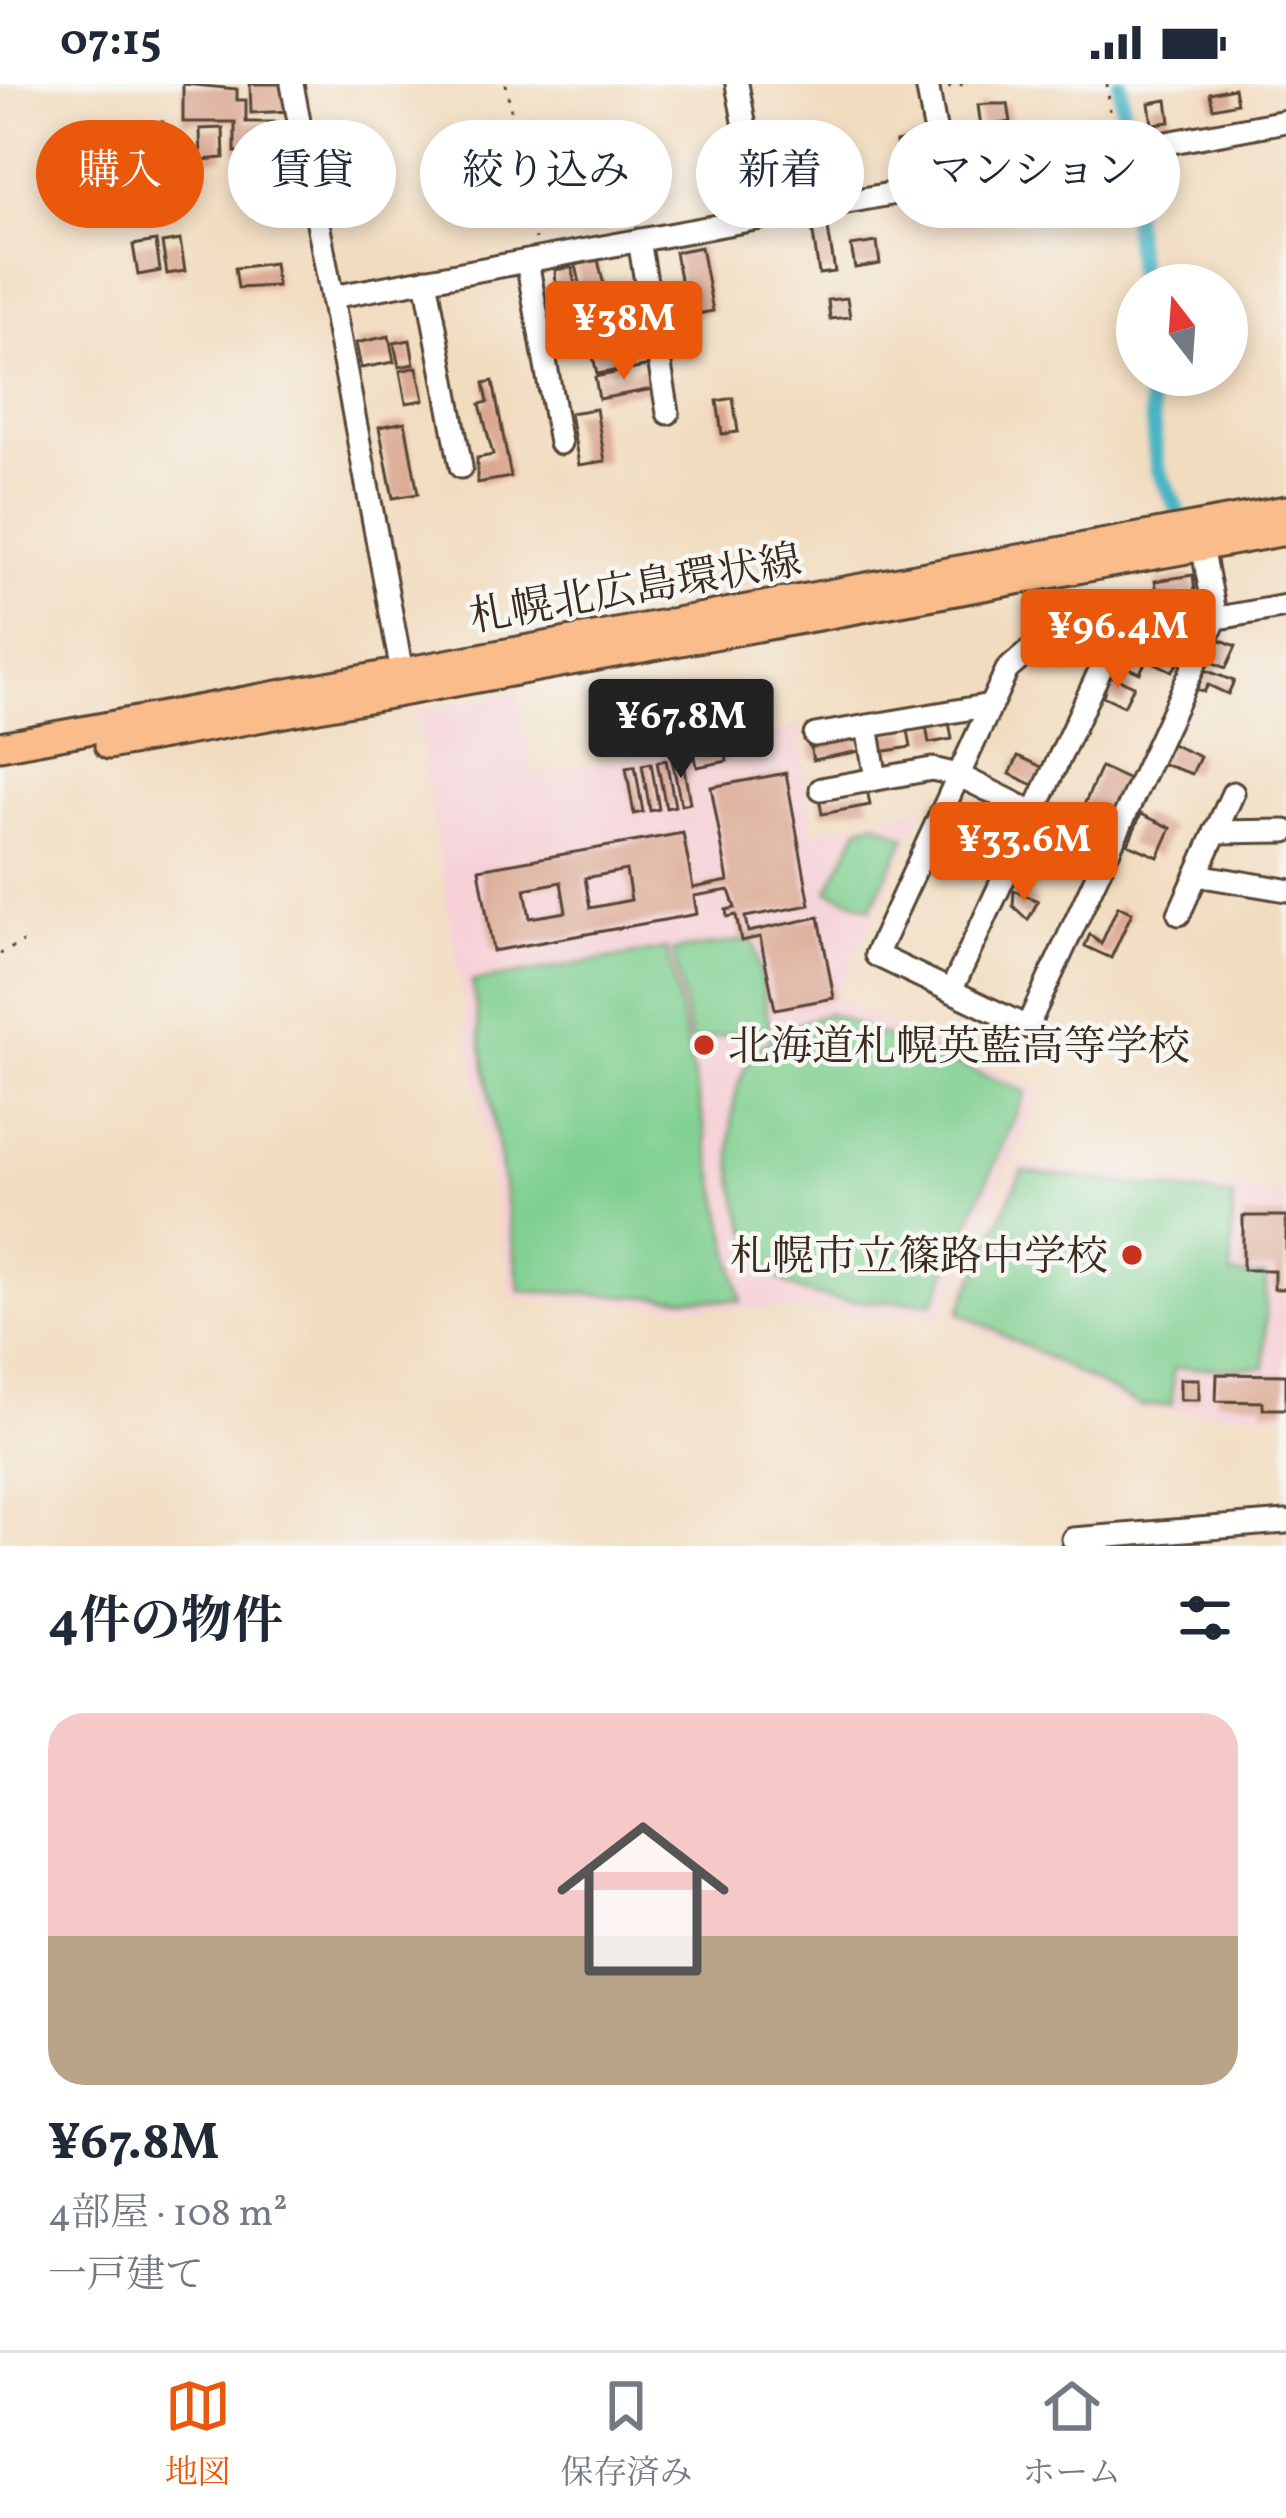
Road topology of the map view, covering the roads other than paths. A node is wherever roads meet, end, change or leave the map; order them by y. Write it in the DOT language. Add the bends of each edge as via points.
graph roads {
  1 [pos="292,84"];
  2 [pos="736,84"];
  3 [pos="927,84"];
  4 [pos="743,120"];
  5 [pos="933,120"];
  6 [pos="1286,121"];
  7 [pos="1180,140"];
  8 [pos="706,228"];
  9 [pos="639,240"];
  10 [pos="533,260"];
  11 [pos="426,280"];
  12 [pos="332,297"];
  13 [pos="668,413"];
  14 [pos="560,443"];
  15 [pos="461,467"];
  16 [pos="1286,510"];
  17 [pos="1286,531"];
  18 [pos="1202,546"];
  19 [pos="1286,606"];
  20 [pos="1216,618"];
  21 [pos="1116,636"];
  22 [pos="402,672"];
  23 [pos="991,705"];
  24 [pos="867,726"];
  25 [pos="815,735"];
  26 [pos="0,746"];
  27 [pos="0,765"];
  28 [pos="958,775"];
  29 [pos="876,779"];
  30 [pos="821,789"];
  31 [pos="1232,793"];
  32 [pos="1036,813"];
  33 [pos="1286,831"];
  34 [pos="1215,832"];
  35 [pos="1109,850"];
  36 [pos="1196,875"];
  37 [pos="1286,890"];
  38 [pos="1179,914"];
  39 [pos="951,991"];
  40 [pos="1286,1522"];
  41 [pos="1072,1539"];
  1 -- 12 [label="street"];
  2 -- 4 [label="street"];
  3 -- 5 [label="street"];
  6 -- 7 [label="street"];
  8 -- 9 [label="street"];
  9 -- 10 [label="street"];
  9 -- 13 [label="street"];
  10 -- 11 [label="street"];
  10 -- 14 [label="street"];
  11 -- 12 [label="street"];
  11 -- 15 [label="street"];
  12 -- 22 [label="street"];
  16 -- 22 [label="main road, 札幌北広島環状線"];
  17 -- 18 [label="main road, 札幌北広島環状線"];
  18 -- 20 [label="street"];
  18 -- 27 [label="main road, 札幌北広島環状線"];
  19 -- 20 [label="street"];
  20 -- 21 [label="street"];
  20 -- 35 [label="street"];
  21 -- 23 [label="street" via="1028,652 1006,670"];
  21 -- 32 [label="street"];
  22 -- 26 [label="main road, 札幌北広島環状線"];
  23 -- 24 [label="street"];
  23 -- 28 [label="street"];
  24 -- 25 [label="street"];
  24 -- 29 [label="street"];
  28 -- 29 [label="street" via="932,769"];
  28 -- 32 [label="street"];
  28 -- 39 [label="street" via="876,955"];
  29 -- 30 [label="street"];
  31 -- 34 [label="street"];
  32 -- 35 [label="street"];
  32 -- 39 [label="street"];
  33 -- 34 [label="street"];
  34 -- 36 [label="street"];
  35 -- 39 [label="street" via="1027,1027"];
  36 -- 37 [label="street"];
  36 -- 38 [label="street"];
  40 -- 41 [label="street"];
}
